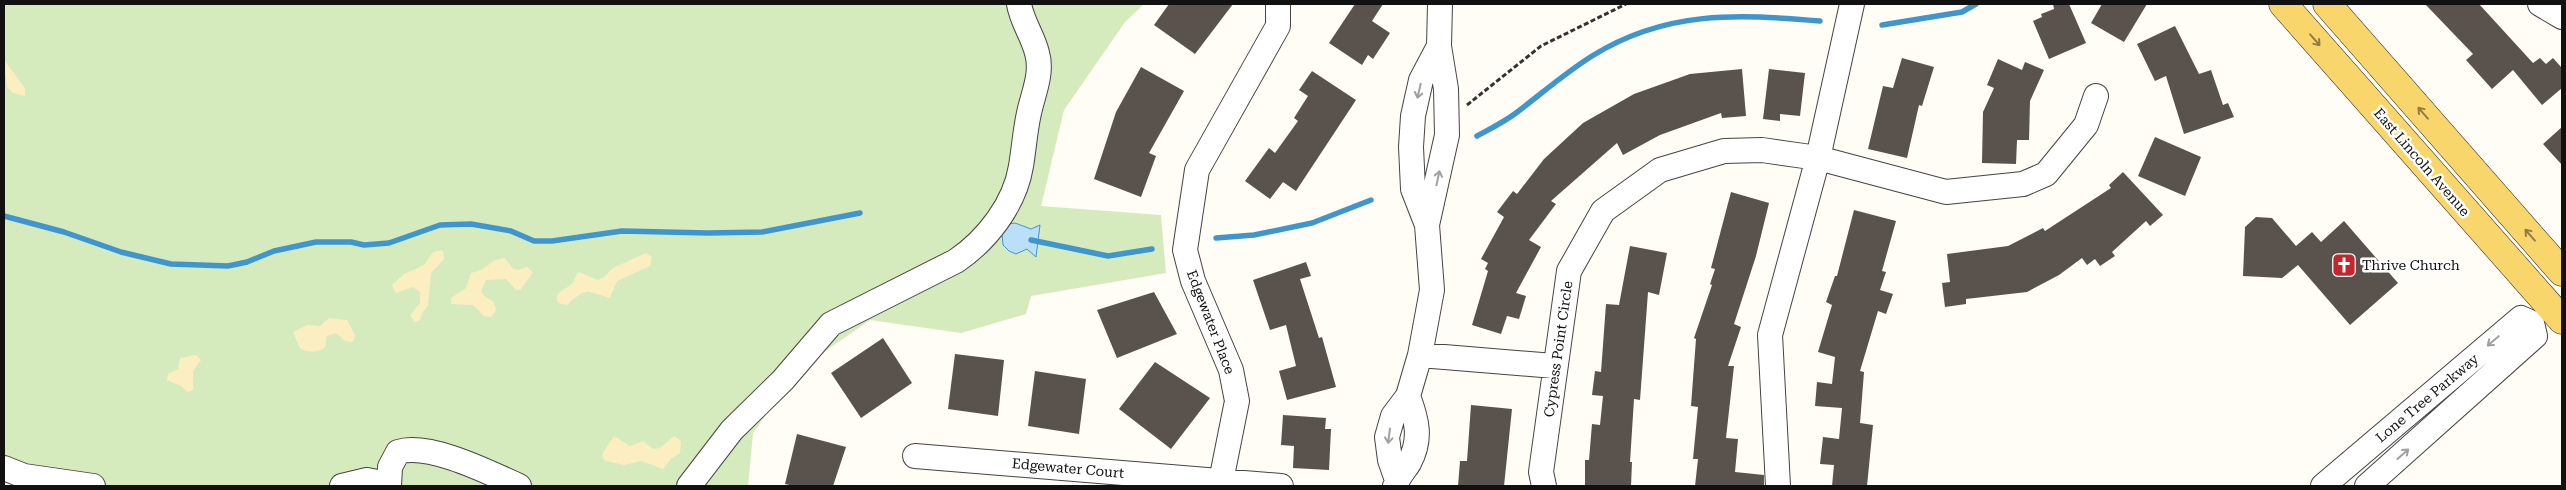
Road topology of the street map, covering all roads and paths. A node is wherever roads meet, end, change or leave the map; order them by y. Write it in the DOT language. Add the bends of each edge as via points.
graph roads {
  1 [pos="1019,4"];
  2 [pos="1278,4"];
  3 [pos="1440,4"];
  4 [pos="1626,4"];
  5 [pos="1852,4"];
  6 [pos="2283,4"];
  7 [pos="2328,4"];
  8 [pos="2540,4"];
  9 [pos="2562,17"];
  10 [pos="1439,46"];
  11 [pos="2096,96"];
  12 [pos="1447,123"];
  13 [pos="1818,158"];
  14 [pos="1426,225"];
  15 [pos="2562,272"];
  16 [pos="2552,311"];
  17 [pos="1420,355"];
  18 [pos="1554,366"];
  19 [pos="915,456"];
  20 [pos="4,468"];
  21 [pos="385,479"];
  22 [pos="1221,481"];
  23 [pos="1396,483"];
  24 [pos="93,486"];
  25 [pos="342,486"];
  26 [pos="519,486"];
  27 [pos="689,486"];
  28 [pos="1281,486"];
  29 [pos="1544,486"];
  30 [pos="1778,486"];
  31 [pos="2323,486"];
  32 [pos="2366,486"];
  1 -- 27 [label="street" via="1022,19 1038,54 1037,82 1016,186 987,234 975,248 956,261 831,324 783,380 732,430"];
  2 -- 22 [label="street, Edgewater Place" via="1278,26 1197,170 1184,250 1193,281 1231,370 1237,401"];
  3 -- 10 [label="street"];
  4 -- 12 [label="path" via="1541,46"];
  5 -- 13 [label="street"];
  6 -- 16 [label="main road, East Lincoln Avenue, one-way"];
  15 -- 7 [label="main road, one-way"];
  8 -- 9 [label="street"];
  10 -- 12 [label="street" via="1446,89"];
  10 -- 14 [label="street, one-way" via="1421,80 1413,116 1414,189"];
  11 -- 13 [label="street, Cypress Point Circle" via="2086,124 2046,174 2023,184 1946,192"];
  14 -- 12 [label="street, one-way" via="1438,182"];
  13 -- 18 [label="street, Cypress Point Circle" via="1762,150 1724,151 1660,170 1603,211 1570,271"];
  13 -- 30 [label="street" via="1770,334"];
  14 -- 17 [label="street" via="1432,290"];
  16 -- 31 [label="street, Lone Tree Parkway, one-way" via="2521,318"];
  32 -- 16 [label="street, Lone Tree Parkway, one-way" via="2535,336"];
  17 -- 18 [label="street"];
  17 -- 23 [label="street" via="1408,396 1417,419 1418,441"];
  18 -- 29 [label="street, Cypress Point Circle" via="1541,472"];
  19 -- 22 [label="street, Edgewater Court"];
  20 -- 24 [label="street" via="24,476"];
  21 -- 25 [label="street"];
  21 -- 26 [label="street" via="398,452 408,449 451,457"];
  22 -- 28 [label="street, Edgewater Court"];
}
